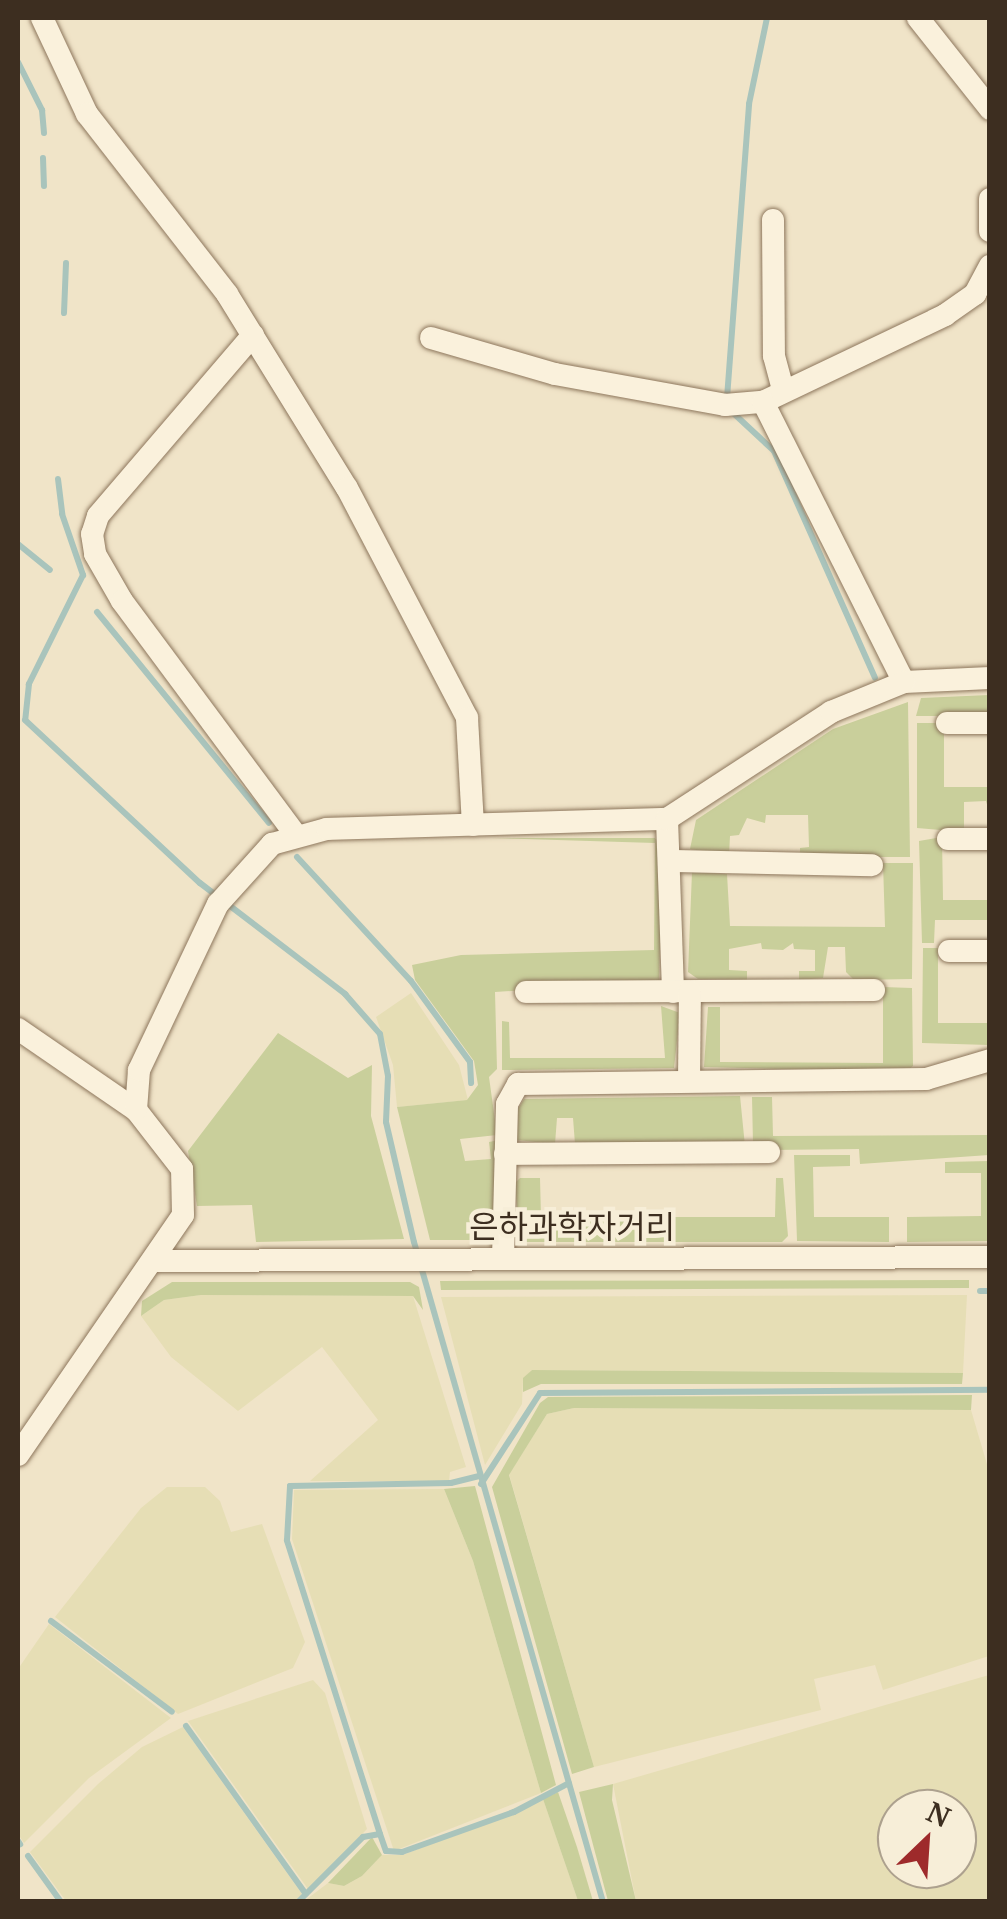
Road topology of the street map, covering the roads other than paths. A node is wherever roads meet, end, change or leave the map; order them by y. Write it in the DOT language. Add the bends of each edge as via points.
graph roads {
  1 [pos="42,18"];
  2 [pos="918,18"];
  3 [pos="990,109"];
  4 [pos="990,199"];
  5 [pos="773,220"];
  6 [pos="990,231"];
  7 [pos="990,266"];
  8 [pos="253,335"];
  9 [pos="431,338"];
  10 [pos="773,396"];
  11 [pos="990,678"];
  12 [pos="904,682"];
  13 [pos="947,722"];
  14 [pos="990,723"];
  15 [pos="668,819"];
  16 [pos="473,825"];
  17 [pos="295,834"];
  18 [pos="948,839"];
  19 [pos="990,839"];
  20 [pos="674,861"];
  21 [pos="872,865"];
  22 [pos="949,951"];
  23 [pos="990,951"];
  24 [pos="874,990"];
  25 [pos="526,992"];
  26 [pos="681,992"];
  27 [pos="18,1029"];
  28 [pos="990,1060"];
  29 [pos="689,1081"];
  30 [pos="136,1110"];
  31 [pos="770,1152"];
  32 [pos="505,1154"];
  33 [pos="990,1257"];
  34 [pos="503,1258"];
  35 [pos="154,1261"];
  36 [pos="18,1454"];
  1 -- 8 [label="street" via="86,114"];
  2 -- 3 [label="street"];
  4 -- 6 [label="street"];
  5 -- 10 [label="street"];
  7 -- 10 [label="street" via="975,294 945,314"];
  8 -- 16 [label="street" via="347,488 461,704"];
  8 -- 17 [label="street" via="98,516 92,534 95,554 122,601"];
  9 -- 10 [label="street" via="555,374 729,404"];
  10 -- 12 [label="street"];
  11 -- 12 [label="street"];
  12 -- 15 [label="street" via="831,712"];
  13 -- 14 [label="street"];
  15 -- 16 [label="street"];
  15 -- 20 [label="street"];
  16 -- 17 [label="street"];
  17 -- 30 [label="street" via="272,844 222,898 150,1041 139,1070"];
  18 -- 19 [label="street"];
  20 -- 21 [label="street"];
  20 -- 26 [label="street"];
  22 -- 23 [label="street"];
  24 -- 26 [label="street"];
  25 -- 26 [label="street"];
  26 -- 29 [label="street"];
  27 -- 30 [label="street"];
  28 -- 29 [label="street" via="926,1079"];
  29 -- 32 [label="street" via="518,1084 510,1092"];
  30 -- 35 [label="street" via="182,1169 187,1188 182,1216"];
  31 -- 32 [label="street"];
  32 -- 34 [label="street"];
  33 -- 34 [label="street, 은하과학자거리"];
  34 -- 35 [label="street, 은하과학자거리"];
  35 -- 36 [label="street"];
}
